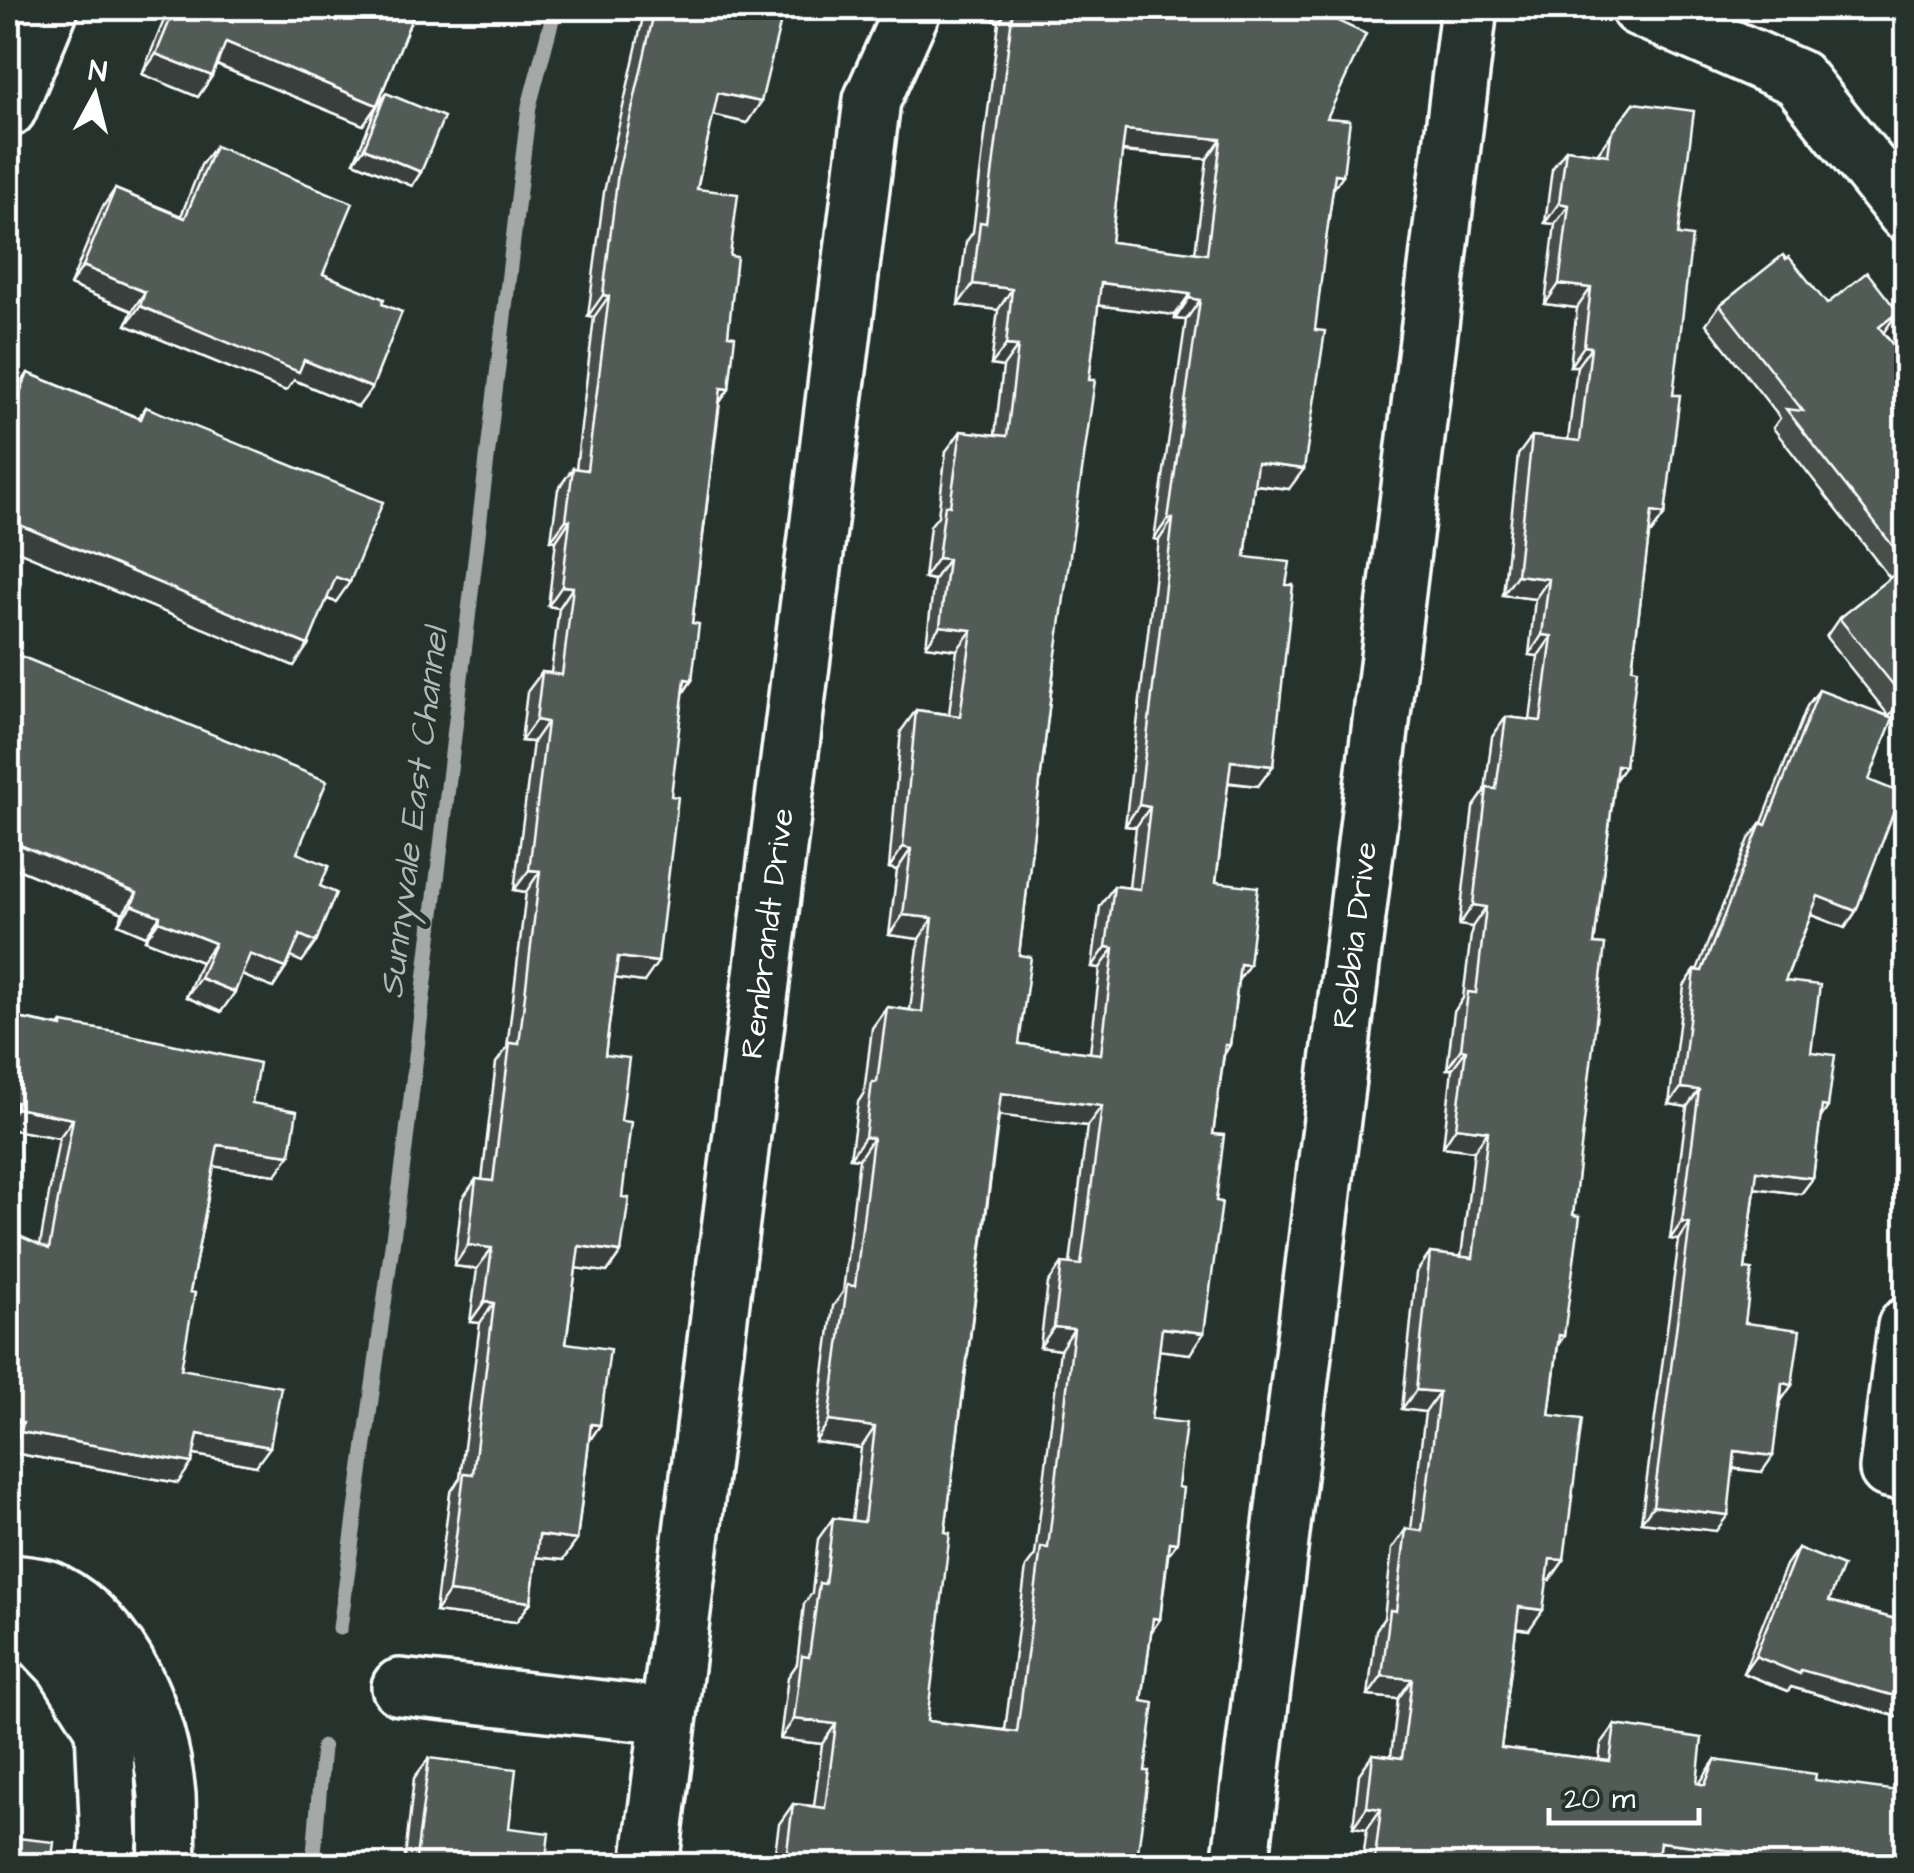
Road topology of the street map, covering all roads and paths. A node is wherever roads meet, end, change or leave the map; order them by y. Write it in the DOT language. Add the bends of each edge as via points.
graph roads {
  1 [pos="50,8"];
  2 [pos="913,8"];
  3 [pos="1468,8"];
  4 [pos="1640,8"];
  5 [pos="8,110"];
  6 [pos="1906,214"];
  7 [pos="1906,1326"];
  8 [pos="1906,1473"];
  9 [pos="8,1582"];
  10 [pos="8,1606"];
  11 [pos="400,1687"];
  12 [pos="668,1716"];
  13 [pos="126,1717"];
  14 [pos="106,1866"];
  15 [pos="168,1866"];
  16 [pos="650,1866"];
  17 [pos="1240,1866"];
  1 -- 5 [label="street"];
  2 -- 12 [label="street, Rembrandt Drive" via="872,100"];
  3 -- 17 [label="street, Robbia Drive"];
  4 -- 6 [label="street" via="1798,78"];
  7 -- 8 [label="street" via="1888,1469"];
  9 -- 13 [label="street" via="51,1590 100,1625 131,1673"];
  10 -- 13 [label="street"];
  11 -- 12 [label="street"];
  12 -- 16 [label="street, Rembrandt Drive"];
  13 -- 14 [label="street"];
  13 -- 15 [label="street" via="166,1793"];
}
